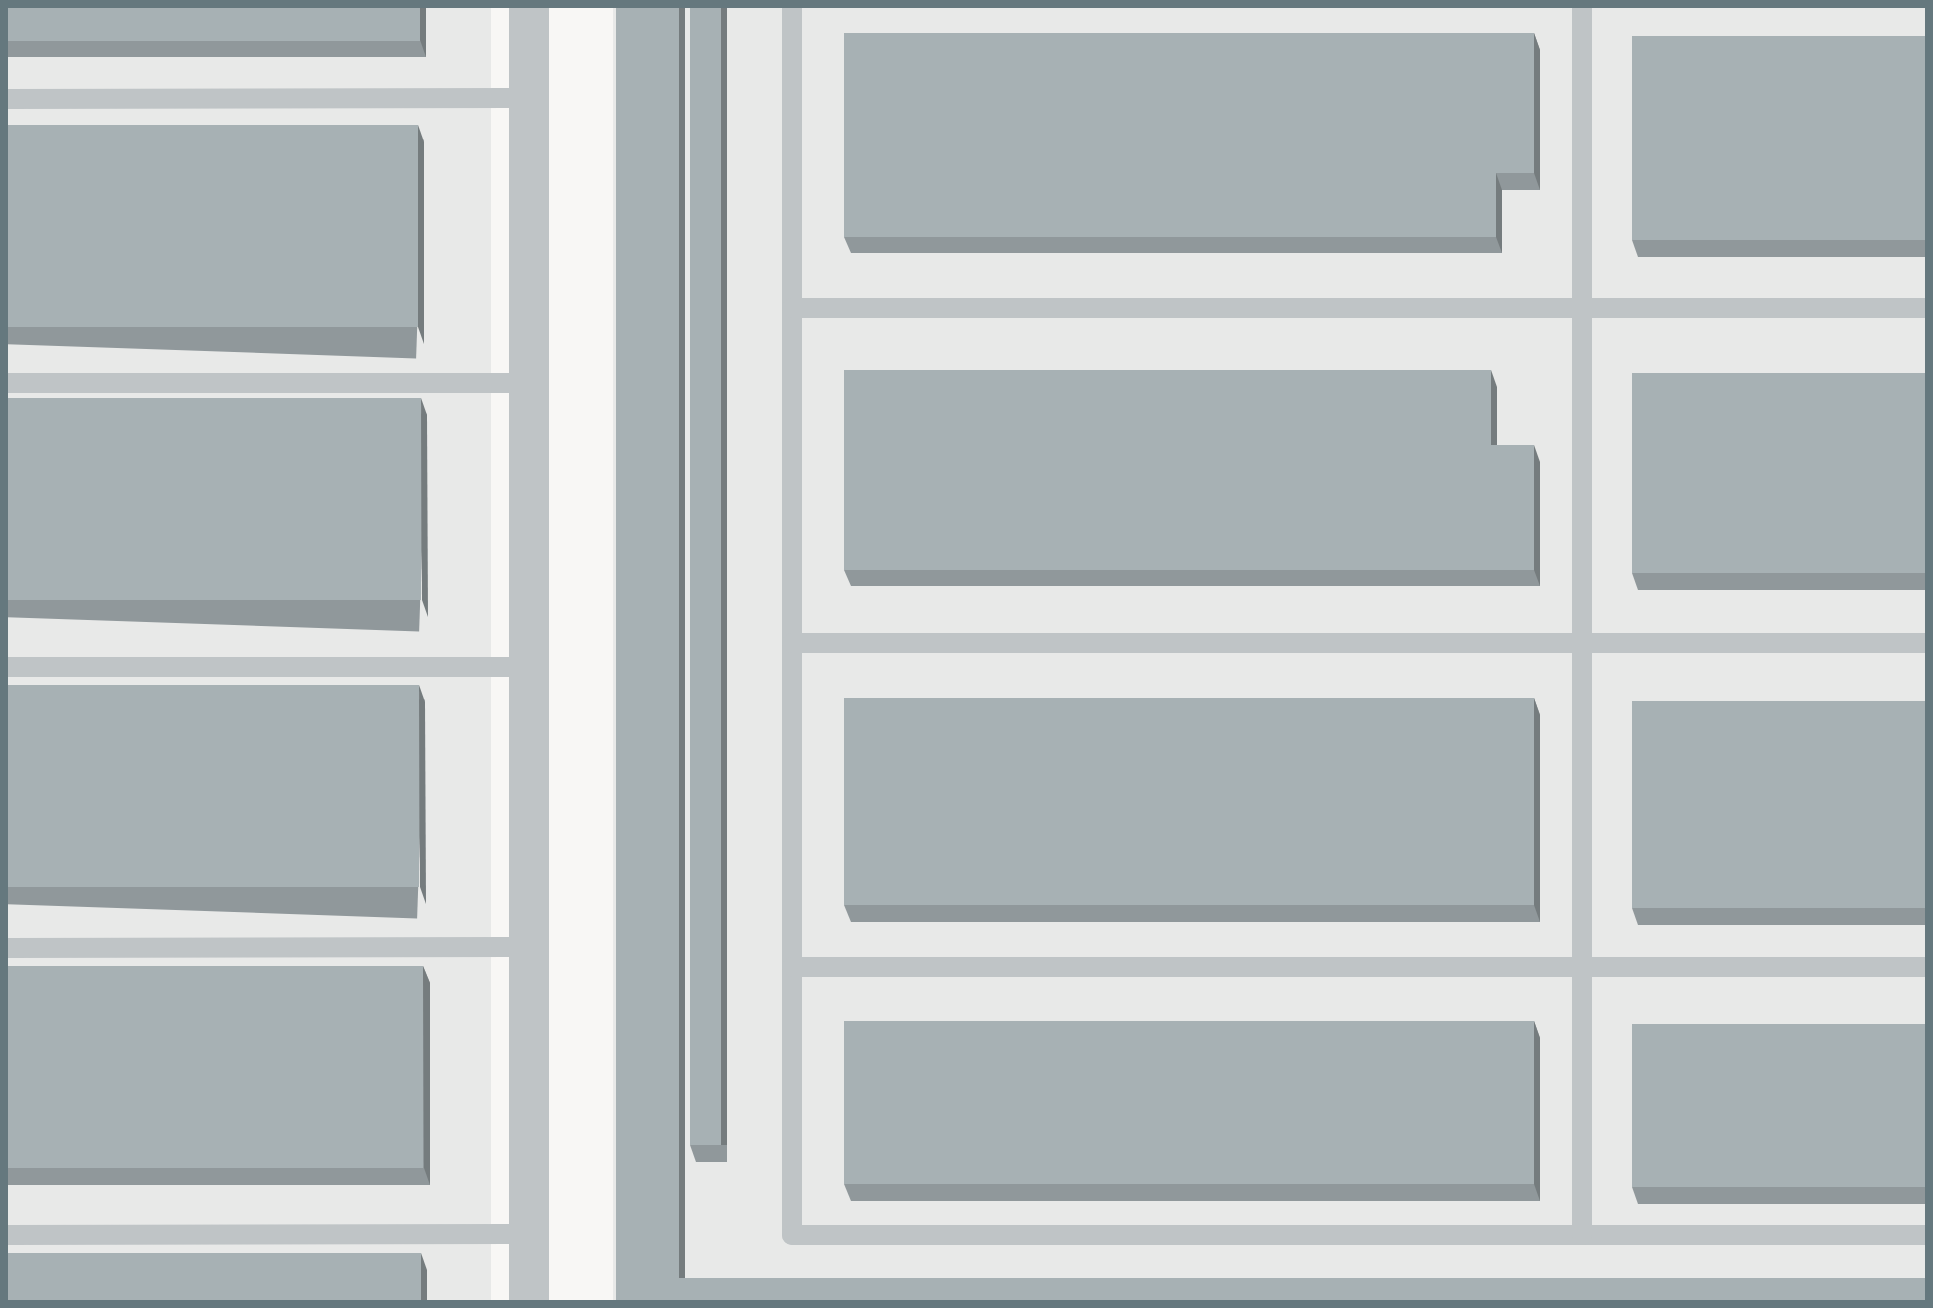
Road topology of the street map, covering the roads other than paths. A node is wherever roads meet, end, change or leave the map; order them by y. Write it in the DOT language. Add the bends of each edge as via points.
graph roads {
  1 [pos="529,6"];
  2 [pos="792,6"];
  3 [pos="1582,6"];
  4 [pos="529,98"];
  5 [pos="6,99"];
  6 [pos="792,308"];
  7 [pos="1582,308"];
  8 [pos="1927,308"];
  9 [pos="6,383"];
  10 [pos="529,383"];
  11 [pos="792,643"];
  12 [pos="1582,643"];
  13 [pos="1927,643"];
  14 [pos="6,667"];
  15 [pos="529,667"];
  16 [pos="529,947"];
  17 [pos="6,948"];
  18 [pos="792,967"];
  19 [pos="1582,967"];
  20 [pos="1927,967"];
  21 [pos="529,1234"];
  22 [pos="6,1235"];
  23 [pos="1582,1235"];
  24 [pos="1927,1235"];
  25 [pos="529,1302"];
  1 -- 4 [label="street"];
  2 -- 6 [label="lane"];
  3 -- 7 [label="lane"];
  4 -- 5 [label="lane"];
  4 -- 10 [label="street"];
  6 -- 7 [label="lane"];
  6 -- 11 [label="lane"];
  7 -- 8 [label="lane"];
  7 -- 12 [label="lane"];
  9 -- 10 [label="lane"];
  10 -- 15 [label="street"];
  11 -- 12 [label="lane"];
  11 -- 18 [label="lane"];
  12 -- 13 [label="lane"];
  12 -- 19 [label="lane"];
  14 -- 15 [label="lane"];
  15 -- 16 [label="street"];
  16 -- 17 [label="lane"];
  16 -- 21 [label="street"];
  18 -- 19 [label="lane"];
  18 -- 23 [label="lane" via="792,1235"];
  19 -- 20 [label="lane"];
  19 -- 23 [label="lane"];
  21 -- 22 [label="lane"];
  21 -- 25 [label="street"];
  23 -- 24 [label="lane"];
}
